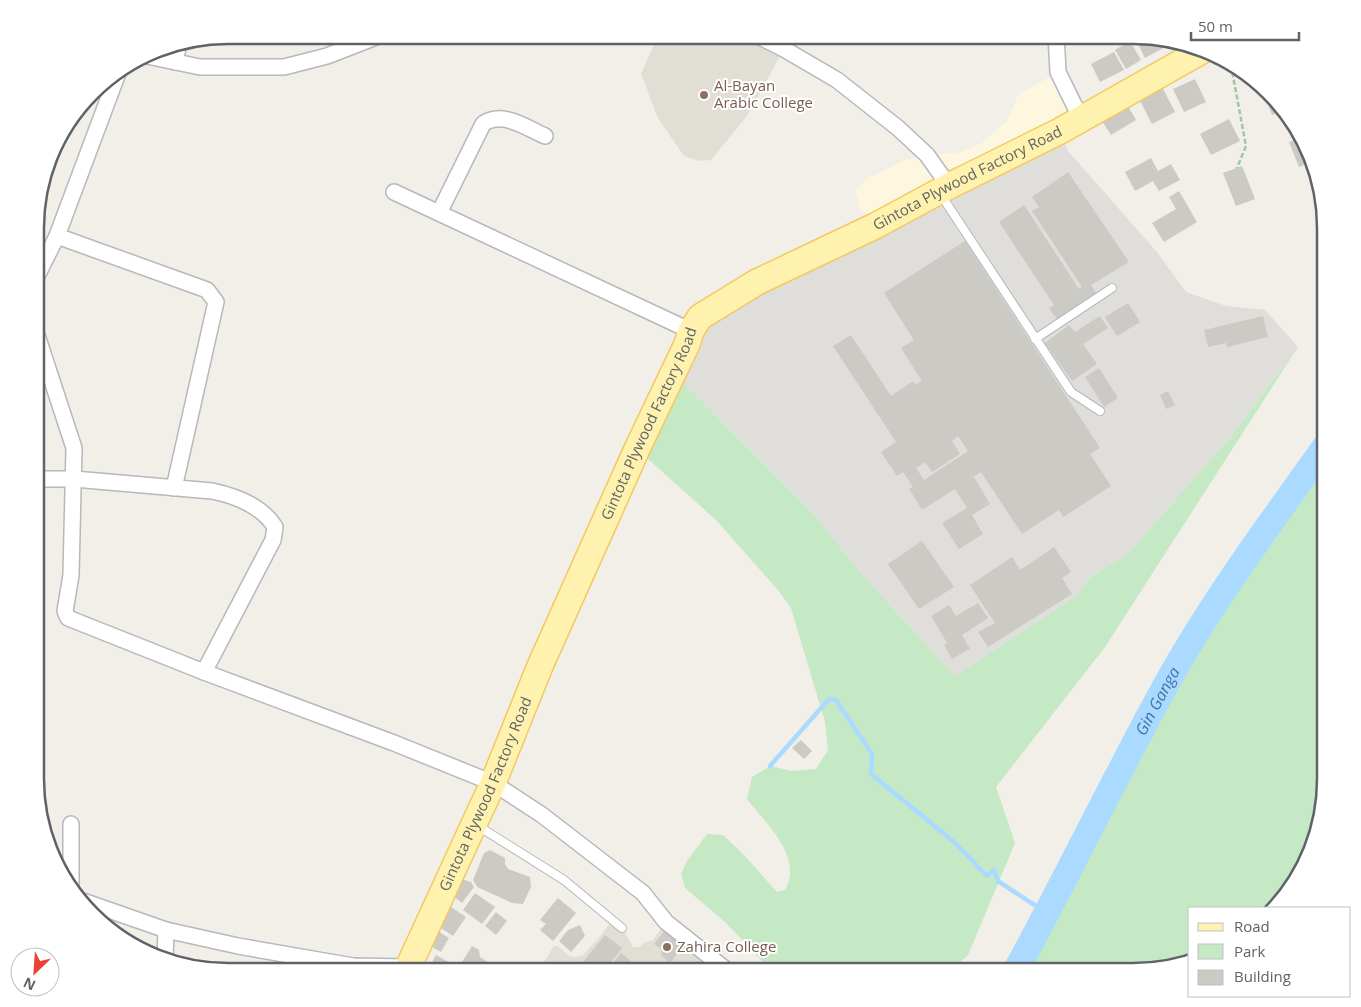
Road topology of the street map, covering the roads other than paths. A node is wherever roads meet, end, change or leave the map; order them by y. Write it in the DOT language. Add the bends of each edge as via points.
graph roads {
  1 [pos="358,44"];
  2 [pos="774,44"];
  3 [pos="1056,44"];
  4 [pos="177,51"];
  5 [pos="1195,55"];
  6 [pos="157,58"];
  7 [pos="174,62"];
  8 [pos="114,83"];
  9 [pos="1081,119"];
  10 [pos="545,136"];
  11 [pos="944,189"];
  12 [pos="394,192"];
  13 [pos="439,213"];
  14 [pos="58,236"];
  15 [pos="44,261"];
  16 [pos="1112,288"];
  17 [pos="691,331"];
  18 [pos="1035,340"];
  19 [pos="44,356"];
  20 [pos="1100,411"];
  21 [pos="44,479"];
  22 [pos="74,479"];
  23 [pos="174,488"];
  24 [pos="204,672"];
  25 [pos="493,783"];
  26 [pos="474,823"];
  27 [pos="71,824"];
  28 [pos="71,876"];
  29 [pos="93,904"];
  30 [pos="622,928"];
  31 [pos="166,930"];
  32 [pos="165,952"];
  33 [pos="336,963"];
  34 [pos="409,963"];
  35 [pos="718,963"];
  1 -- 7 [label="street" via="284,67 200,67"];
  2 -- 11 [label="street" via="837,80 898,128 927,154"];
  3 -- 9 [label="street" via="1058,72"];
  4 -- 7 [label="street"];
  5 -- 9 [label="main road, Gintota Plywood Factory Road"];
  6 -- 7 [label="street"];
  8 -- 14 [label="street"];
  9 -- 11 [label="main road, Gintota Plywood Factory Road"];
  10 -- 13 [label="street" via="510,120 490,119 483,124"];
  11 -- 17 [label="main road, Gintota Plywood Factory Road" via="757,282 700,316"];
  11 -- 18 [label="lane"];
  12 -- 13 [label="street"];
  13 -- 17 [label="street"];
  14 -- 15 [label="street"];
  14 -- 23 [label="street" via="207,290 216,302"];
  16 -- 18 [label="lane"];
  17 -- 25 [label="main road, Gintota Plywood Factory Road" via="688,344 540,666"];
  18 -- 20 [label="lane" via="1071,392"];
  19 -- 22 [label="street" via="74,448"];
  21 -- 22 [label="street"];
  22 -- 23 [label="street"];
  22 -- 24 [label="street" via="71,575 65,611 68,618"];
  23 -- 24 [label="street" via="234,496 268,516 275,527 273,540"];
  24 -- 25 [label="street"];
  25 -- 26 [label="main road, Gintota Plywood Factory Road"];
  25 -- 35 [label="street" via="542,815 643,893 666,922"];
  26 -- 30 [label="lane" via="564,880"];
  26 -- 34 [label="main road, Gintota Plywood Factory Road"];
  27 -- 28 [label="street"];
  29 -- 31 [label="street"];
  31 -- 32 [label="street"];
  31 -- 33 [label="street"];
}
